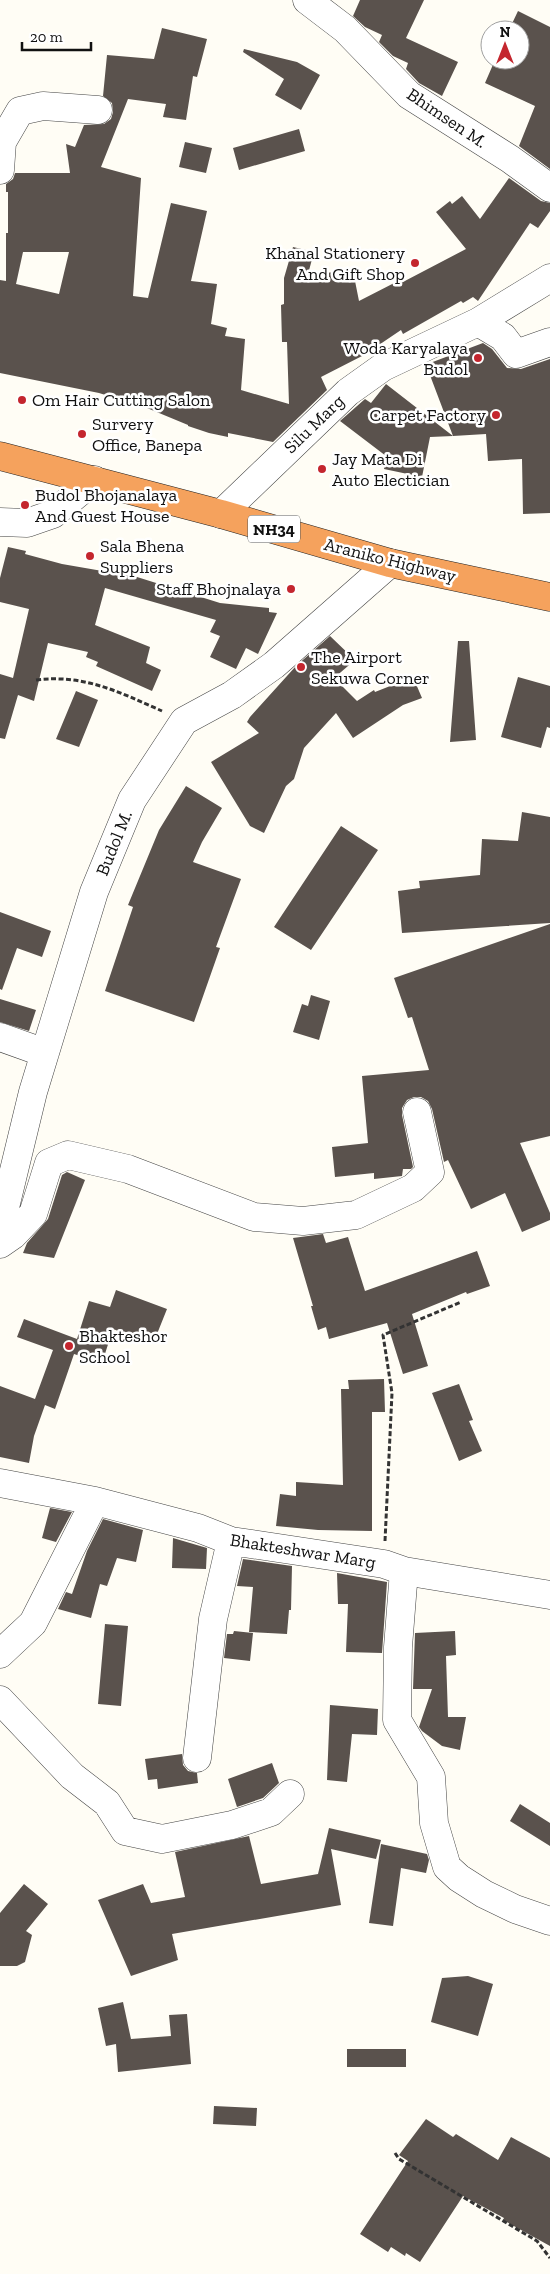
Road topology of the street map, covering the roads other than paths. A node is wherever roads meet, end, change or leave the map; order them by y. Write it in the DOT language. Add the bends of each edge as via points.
graph roads {
  1 [pos="307,0"];
  2 [pos="98,110"];
  3 [pos="0,170"];
  4 [pos="550,188"];
  5 [pos="550,278"];
  6 [pos="478,322"];
  7 [pos="550,342"];
  8 [pos="0,456"];
  9 [pos="94,480"];
  10 [pos="221,514"];
  11 [pos="0,522"];
  12 [pos="390,562"];
  13 [pos="550,597"];
  14 [pos="0,1037"];
  15 [pos="45,1053"];
  16 [pos="417,1112"];
  17 [pos="0,1228"];
  18 [pos="0,1244"];
  19 [pos="0,1483"];
  20 [pos="95,1501"];
  21 [pos="230,1541"];
  22 [pos="394,1567"];
  23 [pos="550,1595"];
  24 [pos="0,1654"];
  25 [pos="0,1700"];
  26 [pos="197,1758"];
  27 [pos="290,1794"];
  28 [pos="550,1921"];
  1 -- 4 [label="street, Bhimsen M." via="345,29 409,95"];
  2 -- 3 [label="street" via="43,106 20,110 2,142"];
  5 -- 6 [label="street, Silu Marg"];
  6 -- 7 [label="street" via="503,338 516,354"];
  6 -- 10 [label="street, Silu Marg" via="383,367 348,392"];
  8 -- 9 [label="highway, Araniko Highway / NH34"];
  9 -- 10 [label="highway, Araniko Highway / NH34"];
  9 -- 11 [label="street" via="53,514 27,523"];
  10 -- 12 [label="highway, Araniko Highway / NH34"];
  12 -- 13 [label="highway, Araniko Highway / NH34"];
  12 -- 15 [label="street, Budol M." via="274,665 232,696 184,721 128,809 94,892"];
  14 -- 15 [label="street"];
  15 -- 17 [label="street, Budol M."];
  16 -- 18 [label="street" via="430,1172 413,1188 356,1214 303,1221 254,1217 128,1170 68,1156 49,1163 33,1214"];
  19 -- 20 [label="street, Bhakteshwar Marg"];
  20 -- 21 [label="street, Bhakteshwar Marg" via="198,1528"];
  20 -- 24 [label="street" via="33,1623"];
  21 -- 22 [label="street, Bhakteshwar Marg"];
  21 -- 26 [label="street" via="213,1619"];
  22 -- 23 [label="street, Bhakteshwar Marg"];
  22 -- 28 [label="street" via="398,1647 396,1720 431,1777 434,1823 447,1867 484,1894"];
  25 -- 27 [label="street" via="72,1776 107,1802 125,1831 162,1838 232,1825 271,1812"];
}
